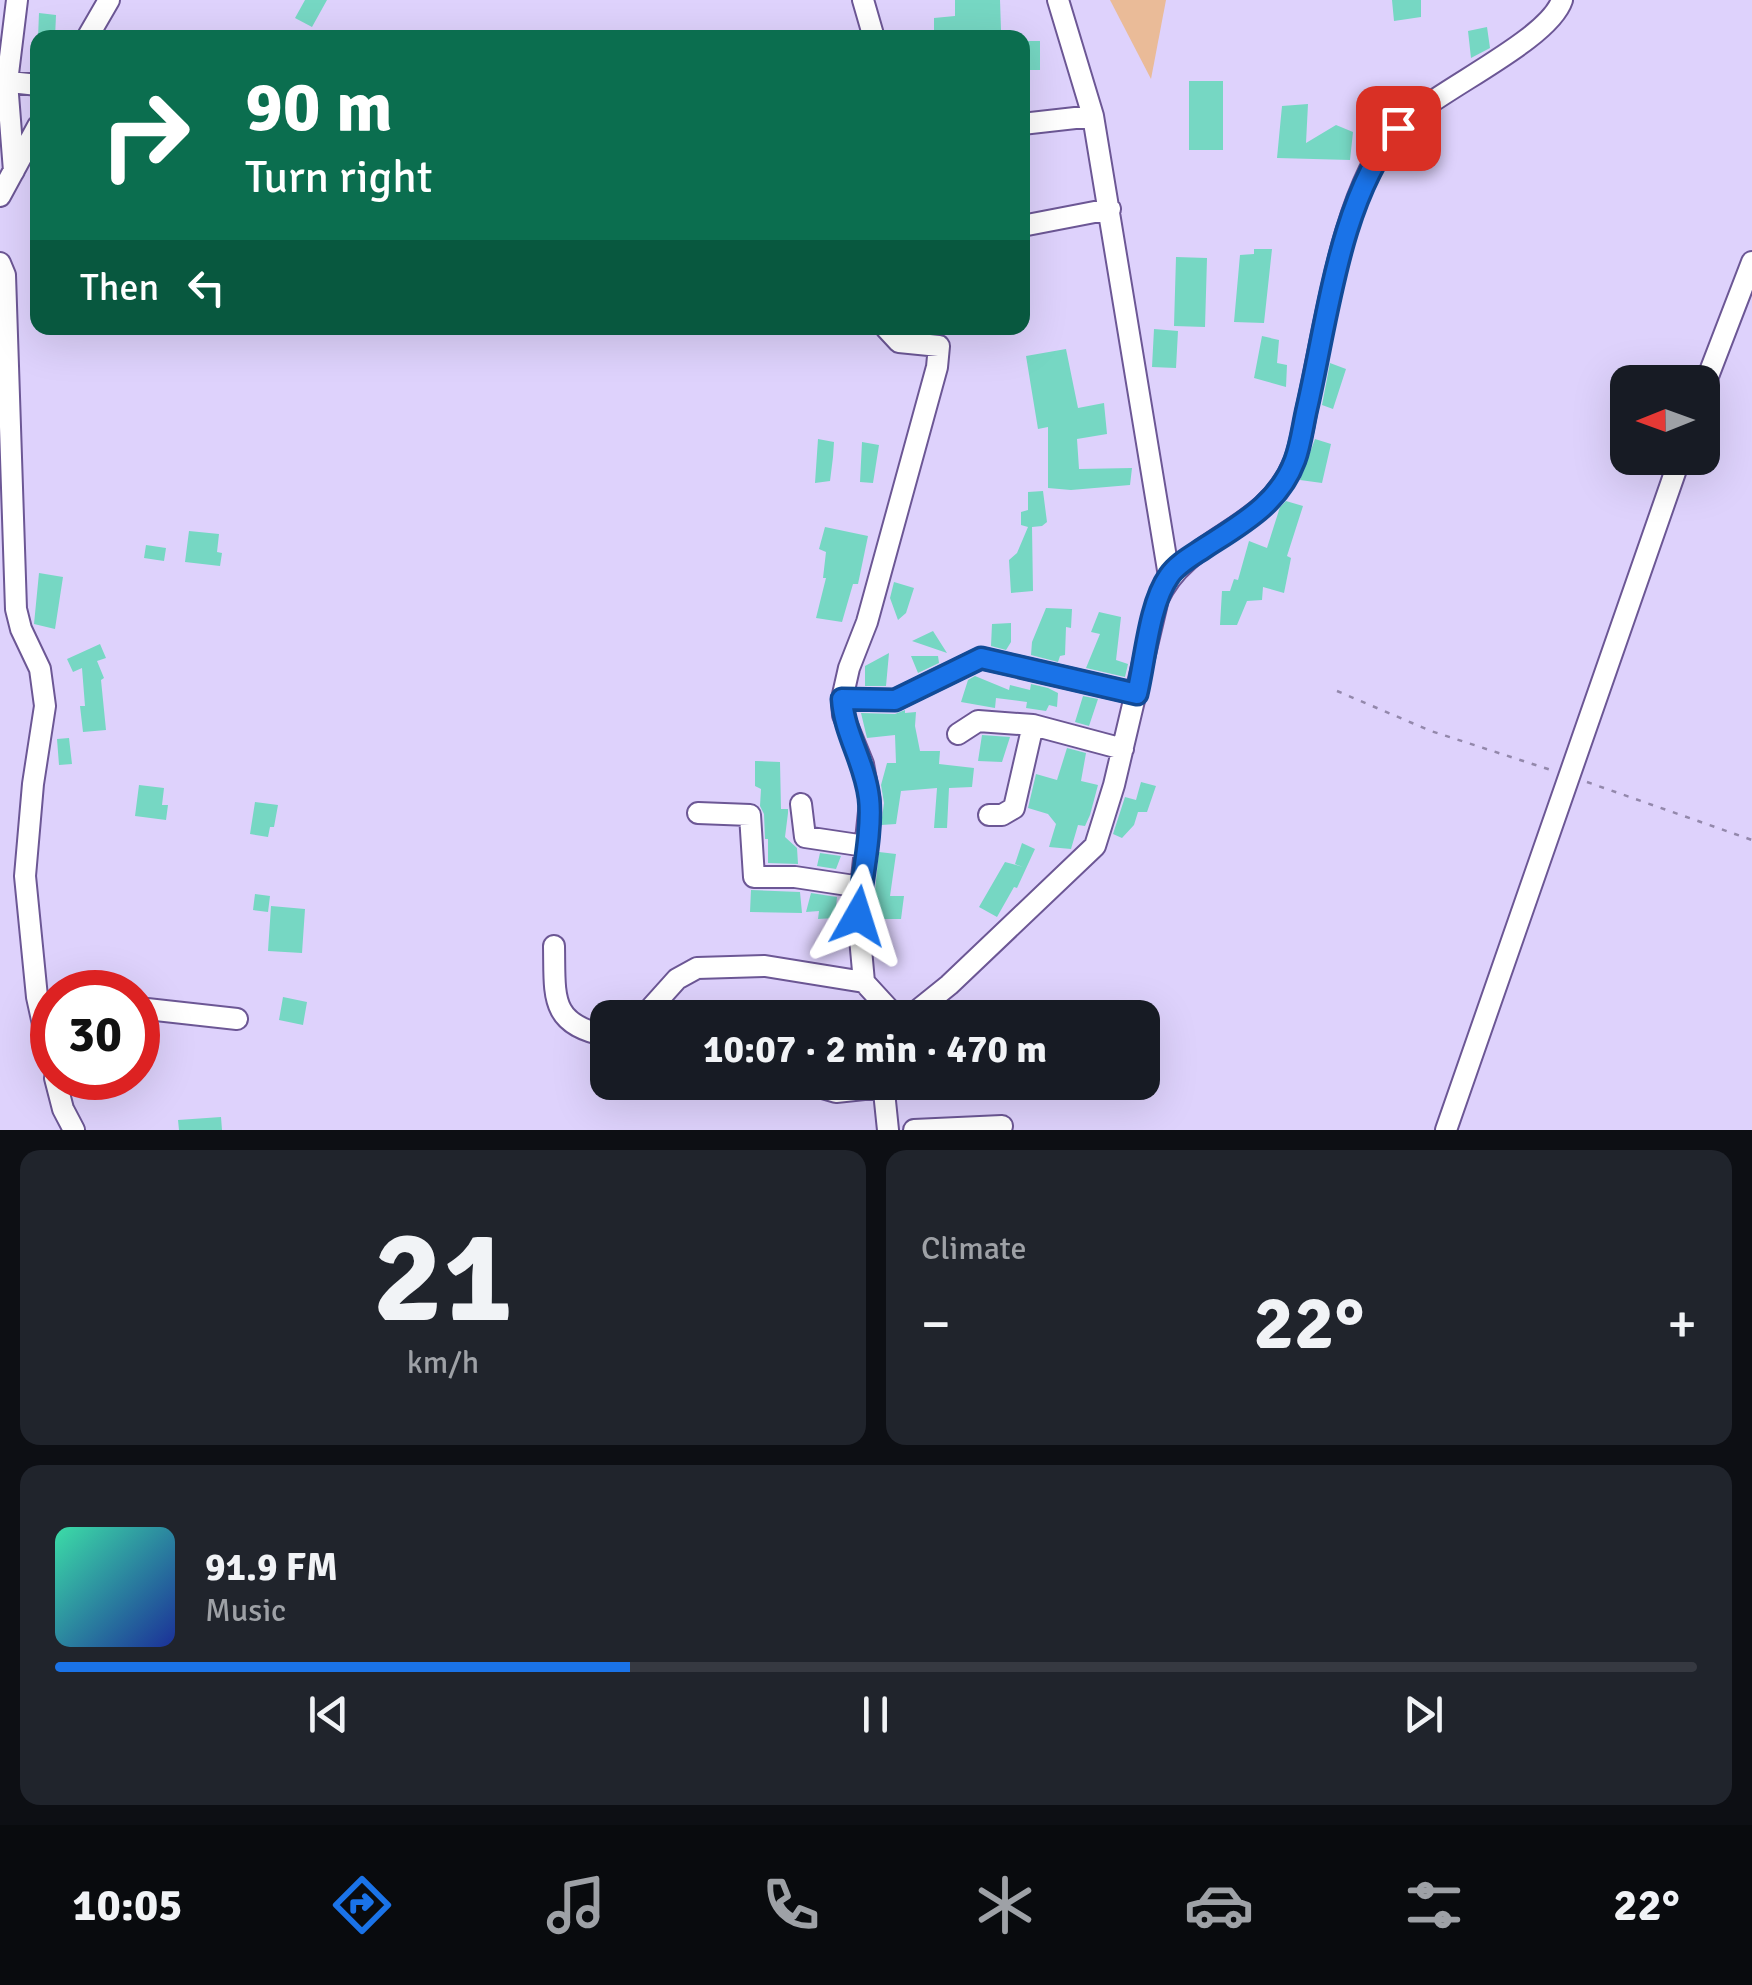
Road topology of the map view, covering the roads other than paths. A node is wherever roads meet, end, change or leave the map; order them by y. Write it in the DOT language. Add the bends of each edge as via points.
graph roads {
  1 [pos="17,0"];
  2 [pos="108,0"];
  3 [pos="863,0"];
  4 [pos="1058,0"];
  5 [pos="1562,0"];
  6 [pos="91,30"];
  7 [pos="872,30"];
  8 [pos="4,82"];
  9 [pos="30,84"];
  10 [pos="1093,116"];
  11 [pos="1030,123"];
  12 [pos="30,141"];
  13 [pos="14,171"];
  14 [pos="0,196"];
  15 [pos="1110,209"];
  16 [pos="1030,224"];
  17 [pos="1752,262"];
  18 [pos="0,263"];
  19 [pos="892,335"];
  20 [pos="1712,365"];
  21 [pos="1674,475"];
  22 [pos="1169,576"];
  23 [pos="1137,694"];
  24 [pos="842,699"];
  25 [pos="1033,725"];
  26 [pos="958,734"];
  27 [pos="1123,749"];
  28 [pos="801,804"];
  29 [pos="698,813"];
  30 [pos="990,815"];
  31 [pos="866,846"];
  32 [pos="861,887"];
  33 [pos="554,946"];
  34 [pos="41,970"];
  35 [pos="864,982"];
  36 [pos="658,1000"];
  37 [pos="880,1000"];
  38 [pos="930,1000"];
  39 [pos="160,1010"];
  40 [pos="237,1019"];
  41 [pos="590,1033"];
  42 [pos="61,1100"];
  43 [pos="885,1100"];
  44 [pos="1002,1126"];
  45 [pos="74,1130"];
  46 [pos="888,1130"];
  47 [pos="914,1130"];
  48 [pos="1446,1130"];
  1 -- 8 [label="street"];
  2 -- 6 [label="street"];
  3 -- 7 [label="street"];
  4 -- 10 [label="street"];
  5 -- 22 [label="street" via="1538,32 1410,118 1380,150 1345,240 1295,460 1262,510"];
  8 -- 9 [label="street"];
  8 -- 13 [label="street"];
  10 -- 11 [label="street"];
  10 -- 15 [label="street"];
  12 -- 13 [label="street"];
  13 -- 14 [label="street"];
  15 -- 16 [label="street"];
  15 -- 22 [label="street"];
  17 -- 20 [label="street"];
  18 -- 34 [label="street" via="16,609 40,669 46,706 26,859"];
  19 -- 24 [label="street" via="899,342 939,346 937,367"];
  21 -- 48 [label="street"];
  22 -- 23 [label="street"];
  23 -- 24 [label="street" via="981,658 895,700"];
  23 -- 27 [label="street"];
  24 -- 31 [label="street" via="870,802"];
  25 -- 26 [label="street" via="978,721"];
  25 -- 27 [label="street"];
  25 -- 30 [label="street" via="1014,808"];
  27 -- 38 [label="street" via="1095,846"];
  28 -- 31 [label="street" via="805,837"];
  29 -- 32 [label="street" via="750,815 754,876"];
  31 -- 32 [label="street"];
  32 -- 35 [label="street"];
  33 -- 41 [label="street" via="562,1014"];
  35 -- 36 [label="street" via="765,966 697,968"];
  35 -- 37 [label="street"];
  39 -- 40 [label="street"];
  42 -- 45 [label="street"];
  43 -- 46 [label="street"];
  44 -- 47 [label="street"];
}
